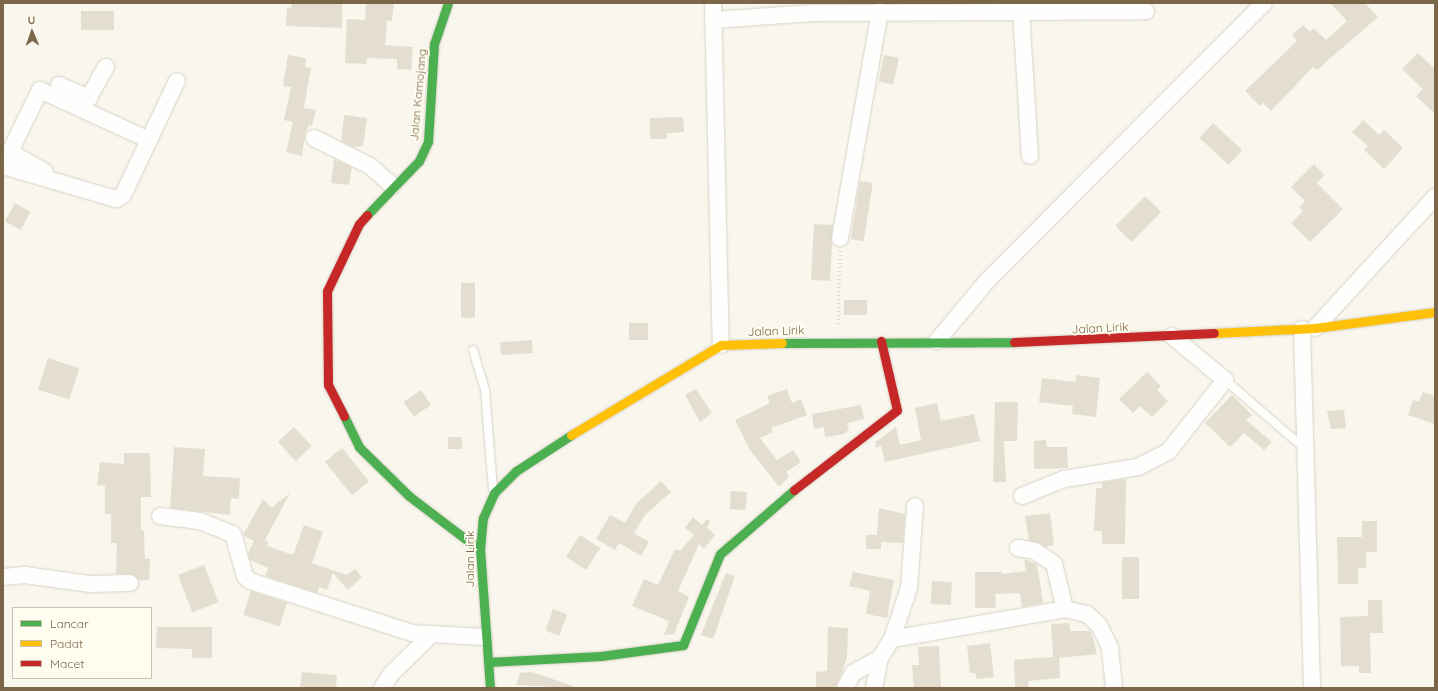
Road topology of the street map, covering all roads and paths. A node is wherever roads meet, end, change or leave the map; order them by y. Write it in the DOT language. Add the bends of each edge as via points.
graph roads {
  1 [pos="448,3"];
  2 [pos="712,3"];
  3 [pos="1264,3"];
  4 [pos="941,7"];
  5 [pos="1099,7"];
  6 [pos="813,8"];
  7 [pos="1021,10"];
  8 [pos="1146,11"];
  9 [pos="880,12"];
  10 [pos="713,20"];
  11 [pos="106,67"];
  12 [pos="177,81"];
  13 [pos="86,103"];
  14 [pos="314,138"];
  15 [pos="149,140"];
  16 [pos="1030,156"];
  17 [pos="393,186"];
  18 [pos="1435,198"];
  19 [pos="840,238"];
  20 [pos="1435,312"];
  21 [pos="1308,328"];
  22 [pos="1172,336"];
  23 [pos="838,341"];
  24 [pos="881,341"];
  25 [pos="937,342"];
  26 [pos="721,345"];
  27 [pos="473,350"];
  28 [pos="1225,380"];
  29 [pos="1307,450"];
  30 [pos="494,493"];
  31 [pos="1022,496"];
  32 [pos="915,506"];
  33 [pos="160,516"];
  34 [pos="1018,548"];
  35 [pos="480,550"];
  36 [pos="3,577"];
  37 [pos="130,584"];
  38 [pos="1065,609"];
  39 [pos="431,635"];
  40 [pos="484,637"];
  41 [pos="892,639"];
  42 [pos="880,658"];
  43 [pos="488,662"];
  44 [pos="382,688"];
  45 [pos="490,688"];
  46 [pos="845,688"];
  47 [pos="874,688"];
  48 [pos="1114,688"];
  49 [pos="1312,688"];
  1 -- 17 [label="street, Jalan Kamojang" via="434,44 428,142 419,161"];
  2 -- 10 [label="street"];
  3 -- 25 [label="street" via="987,281"];
  4 -- 7 [label="street"];
  4 -- 9 [label="street"];
  5 -- 7 [label="street"];
  5 -- 8 [label="street"];
  6 -- 9 [label="street"];
  6 -- 10 [label="street"];
  7 -- 16 [label="street"];
  9 -- 19 [label="street"];
  10 -- 26 [label="street"];
  11 -- 13 [label="street"];
  12 -- 15 [label="street"];
  13 -- 15 [label="street"];
  13 -- 15 [label="street" via="53,83 40,90 10,152 74,188 116,199 123,195"];
  14 -- 17 [label="street" via="370,166"];
  17 -- 35 [label="street, Jalan Kamojang" via="359,224 327,291 328,385 358,446 409,496"];
  18 -- 21 [label="street"];
  19 -- 23 [label="path"];
  20 -- 21 [label="street, Jalan Lirik"];
  21 -- 22 [label="street, Jalan Lirik"];
  21 -- 29 [label="street"];
  22 -- 25 [label="street, Jalan Lirik" via="1054,342"];
  22 -- 28 [label="street"];
  23 -- 24 [label="street, Jalan Lirik"];
  23 -- 26 [label="street, Jalan Lirik"];
  24 -- 25 [label="street, Jalan Lirik"];
  24 -- 43 [label="street" via="897,410 819,468 720,554 683,645 601,656"];
  26 -- 30 [label="street, Jalan Lirik" via="555,445 516,471"];
  27 -- 30 [label="lane" via="485,390"];
  28 -- 29 [label="lane"];
  28 -- 31 [label="street" via="1168,452 1138,467 1064,479"];
  29 -- 49 [label="street"];
  30 -- 35 [label="street, Jalan Lirik" via="483,518"];
  32 -- 41 [label="street" via="909,588"];
  33 -- 39 [label="street" via="200,521 233,534 245,576 250,581 412,633"];
  34 -- 38 [label="street" via="1035,551 1054,564"];
  35 -- 40 [label="street, Jalan Lirik"];
  36 -- 37 [label="street" via="24,575 90,584"];
  38 -- 41 [label="street"];
  38 -- 48 [label="street" via="1087,614 1099,625 1110,648"];
  39 -- 40 [label="street"];
  39 -- 44 [label="street" via="391,674"];
  40 -- 43 [label="street, Jalan Lirik"];
  41 -- 42 [label="street"];
  42 -- 46 [label="street" via="853,673"];
  42 -- 47 [label="street"];
  43 -- 45 [label="street, Jalan Lirik"];
}
